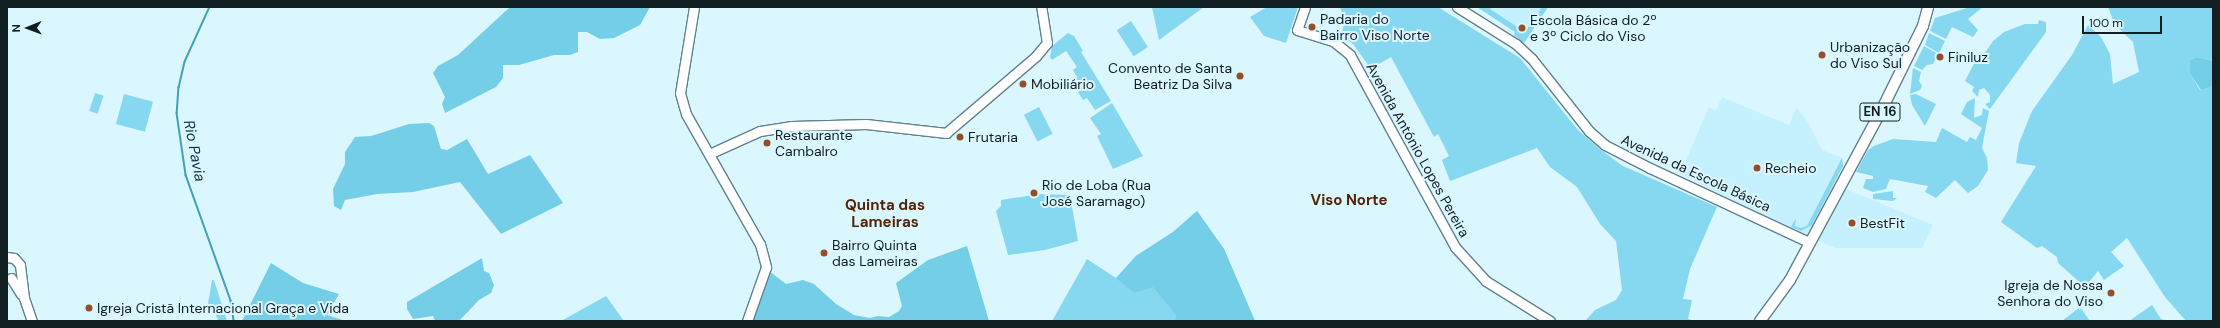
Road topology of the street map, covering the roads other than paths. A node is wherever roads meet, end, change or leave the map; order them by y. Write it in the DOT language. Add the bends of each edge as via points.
graph roads {
  1 [pos="694,7"];
  2 [pos="1041,7"];
  3 [pos="1305,7"];
  4 [pos="1457,7"];
  5 [pos="1928,7"];
  6 [pos="709,154"];
  7 [pos="1809,242"];
  8 [pos="7,258"];
  9 [pos="20,272"];
  10 [pos="9,278"];
  11 [pos="24,298"];
  12 [pos="32,321"];
  13 [pos="747,321"];
  14 [pos="1550,321"];
  15 [pos="1760,321"];
  1 -- 6 [label="street" via="680,85 686,114"];
  2 -- 6 [label="street" via="1047,43 1036,56 946,133 885,125 792,126 760,131"];
  3 -- 14 [label="street, Avenida António Lopes Pereira" via="1297,30 1333,41 1350,55 1446,233 1466,261 1497,290"];
  4 -- 7 [label="street, Avenida da Escola Básica" via="1516,44 1532,59 1589,131 1605,145"];
  5 -- 7 [label="main road, EN 16" via="1923,26 1894,86"];
  6 -- 13 [label="street" via="760,244 766,267"];
  7 -- 15 [label="main road, EN 16" via="1779,298"];
  8 -- 9 [label="street" via="17,260"];
  9 -- 10 [label="street"];
  9 -- 11 [label="street"];
  10 -- 11 [label="street"];
  11 -- 12 [label="street"];
}
